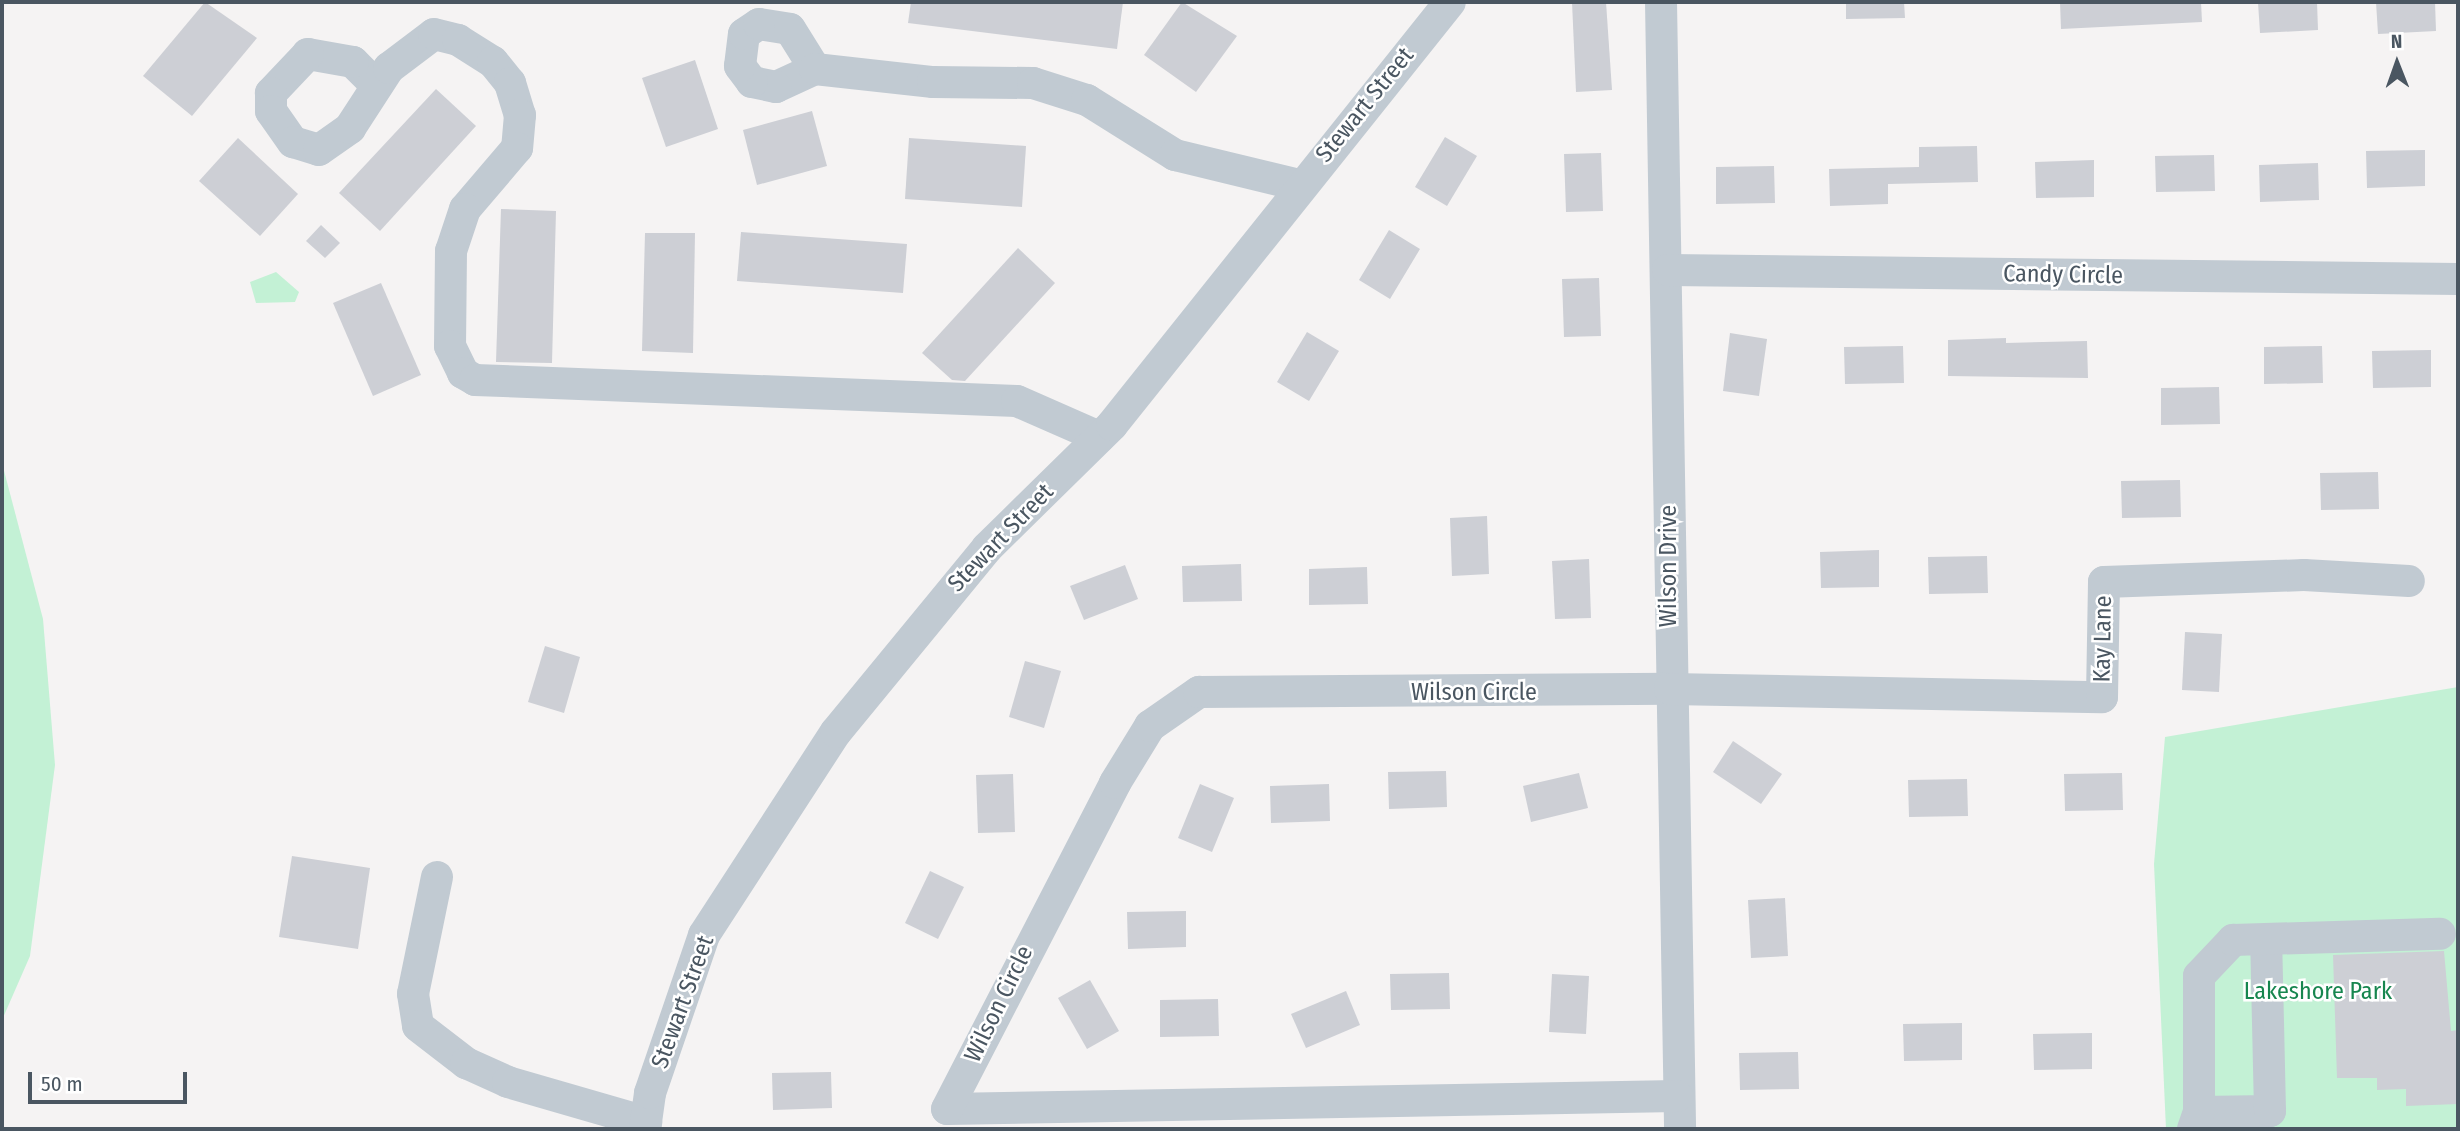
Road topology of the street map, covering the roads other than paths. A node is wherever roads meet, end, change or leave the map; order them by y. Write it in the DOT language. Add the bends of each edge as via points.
graph roads {
  1 [pos="1450,2"];
  2 [pos="1661,2"];
  3 [pos="815,69"];
  4 [pos="374,84"];
  5 [pos="1299,186"];
  6 [pos="1668,270"];
  7 [pos="2458,279"];
  8 [pos="1099,437"];
  9 [pos="2409,581"];
  10 [pos="1670,689"];
  11 [pos="437,877"];
  12 [pos="2440,934"];
  13 [pos="2266,940"];
  14 [pos="1677,1096"];
  15 [pos="2196,1121"];
  16 [pos="646,1126"];
  17 [pos="1680,1129"];
  1 -- 5 [label="street, Stewart Street"];
  2 -- 6 [label="street, Wilson Drive"];
  3 -- 3 [label="street" via="776,87 760,85 747,78 738,52 744,34 759,24 790,29"];
  3 -- 5 [label="street" via="933,82 1033,83 1087,100 1175,155"];
  4 -- 8 [label="street" via="433,34 470,47 510,83 520,116 517,148 465,209 451,251 450,346 463,373 475,380 1017,401"];
  5 -- 8 [label="street, Stewart Street"];
  6 -- 7 [label="street, Candy Circle"];
  6 -- 10 [label="street, Wilson Drive"];
  8 -- 16 [label="street, Stewart Street" via="987,548 836,732 704,935 650,1093"];
  9 -- 10 [label="street, Kay Lane" via="2304,575 2104,582 2102,696"];
  10 -- 14 [label="street, Wilson Drive"];
  10 -- 14 [label="street, Wilson Circle" via="1199,692 1150,726 1115,783 947,1109"];
  11 -- 16 [label="street" via="413,994 418,1026 466,1063 508,1083"];
  12 -- 13 [label="street"];
  13 -- 15 [label="street" via="2233,940 2199,976"];
  13 -- 15 [label="street" via="2270,1111"];
  14 -- 17 [label="street, Wilson Drive"];
}
